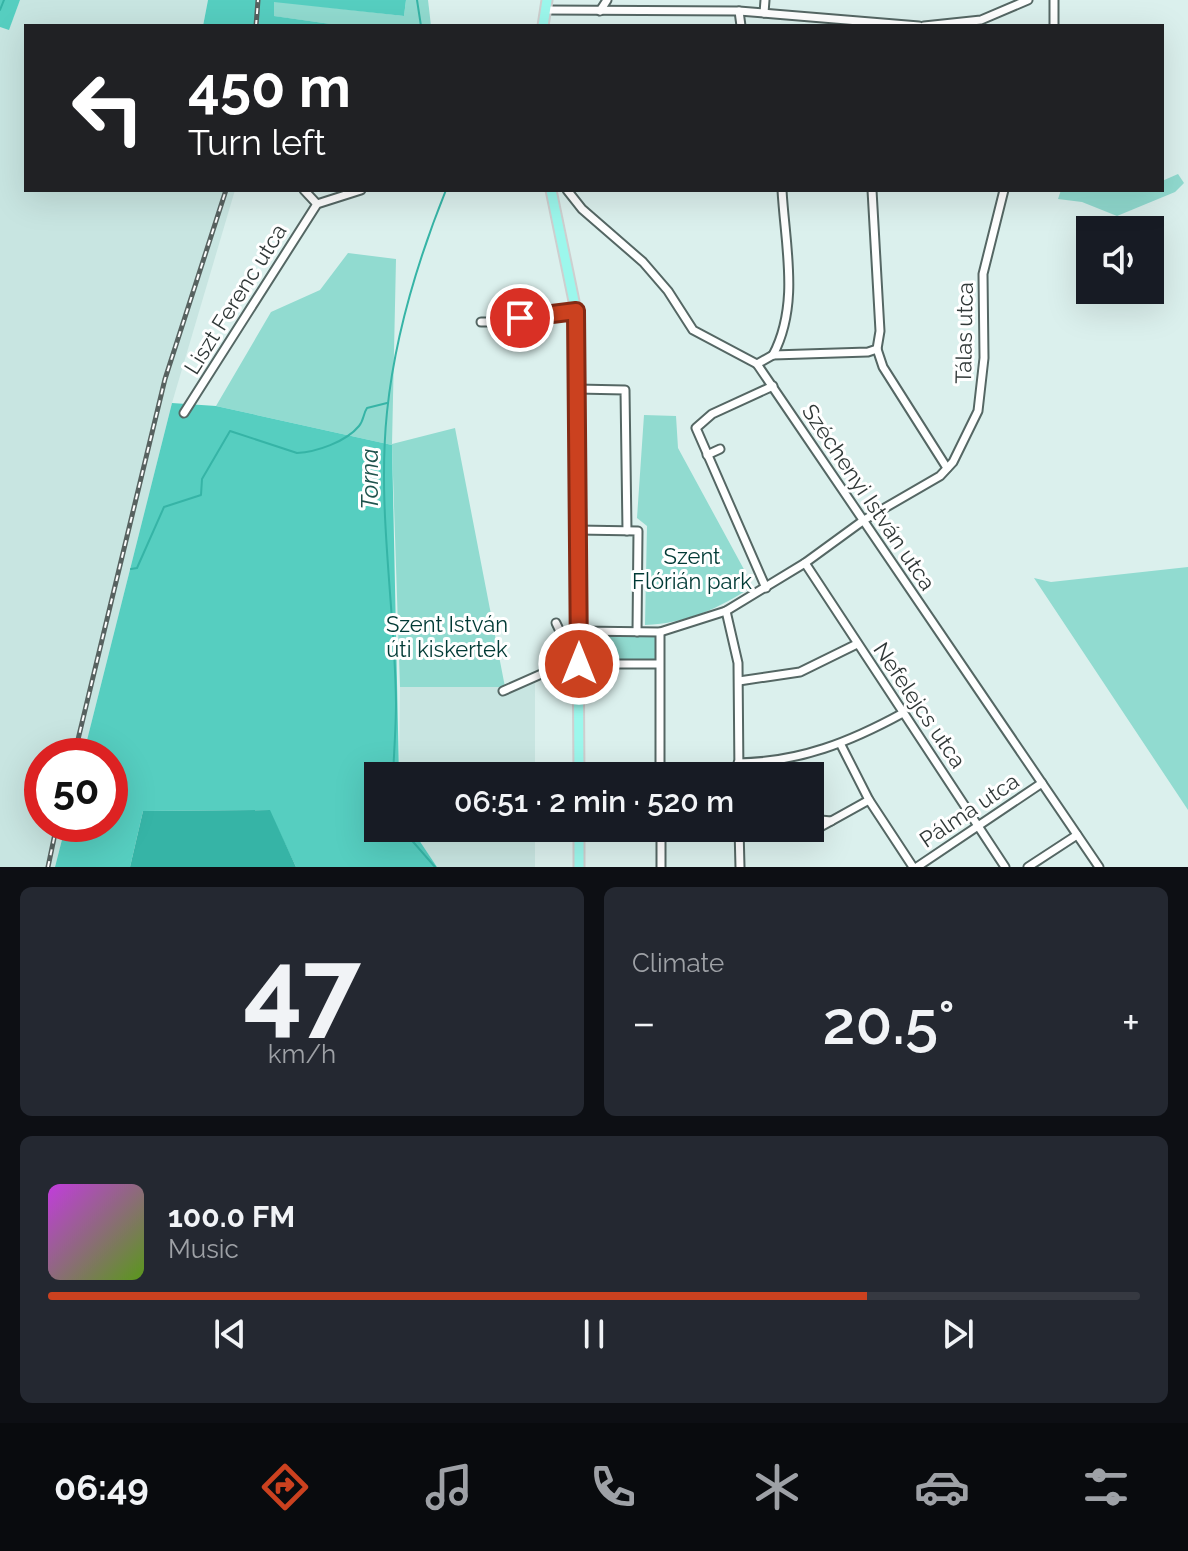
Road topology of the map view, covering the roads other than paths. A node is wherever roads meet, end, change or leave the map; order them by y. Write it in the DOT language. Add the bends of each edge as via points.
graph roads {
  1 [pos="607,0"];
  2 [pos="765,0"];
  3 [pos="1028,0"];
  4 [pos="1054,0"];
  5 [pos="546,5"];
  6 [pos="600,11"];
  7 [pos="739,11"];
  8 [pos="764,13"];
  9 [pos="741,24"];
  10 [pos="897,24"];
  11 [pos="941,24"];
  12 [pos="1054,24"];
  13 [pos="306,192"];
  14 [pos="355,192"];
  15 [pos="551,192"];
  16 [pos="569,192"];
  17 [pos="782,192"];
  18 [pos="872,192"];
  19 [pos="1004,192"];
  20 [pos="317,204"];
  21 [pos="576,311"];
  22 [pos="481,322"];
  23 [pos="877,349"];
  24 [pos="773,355"];
  25 [pos="757,364"];
  26 [pos="773,386"];
  27 [pos="577,389"];
  28 [pos="184,413"];
  29 [pos="720,449"];
  30 [pos="707,455"];
  31 [pos="947,468"];
  32 [pos="864,520"];
  33 [pos="578,530"];
  34 [pos="627,531"];
  35 [pos="805,563"];
  36 [pos="766,588"];
  37 [pos="726,611"];
  38 [pos="556,623"];
  39 [pos="578,631"];
  40 [pos="637,632"];
  41 [pos="660,632"];
  42 [pos="857,644"];
  43 [pos="564,664"];
  44 [pos="579,664"];
  45 [pos="659,664"];
  46 [pos="739,681"];
  47 [pos="503,691"];
  48 [pos="903,713"];
  49 [pos="841,745"];
  50 [pos="579,762"];
  51 [pos="660,762"];
  52 [pos="738,762"];
  53 [pos="750,762"];
  54 [pos="1042,783"];
  55 [pos="869,800"];
  56 [pos="824,820"];
  57 [pos="834,821"];
  58 [pos="824,824"];
  59 [pos="978,825"];
  60 [pos="1077,835"];
  61 [pos="579,842"];
  62 [pos="661,842"];
  63 [pos="739,842"];
  64 [pos="579,867"];
  65 [pos="661,867"];
  66 [pos="740,867"];
  67 [pos="915,867"];
  68 [pos="1005,867"];
  69 [pos="1028,867"];
  70 [pos="1099,867"];
  1 -- 6 [label="street"];
  2 -- 8 [label="street"];
  3 -- 11 [label="street" via="981,20"];
  4 -- 12 [label="street"];
  5 -- 6 [label="street"];
  6 -- 7 [label="street"];
  7 -- 8 [label="street"];
  7 -- 9 [label="street"];
  8 -- 10 [label="street"];
  13 -- 20 [label="street"];
  14 -- 20 [label="street"];
  15 -- 21 [label="main road"];
  16 -- 25 [label="street, Széchenyi István utca" via="643,262 693,330"];
  17 -- 24 [label="street" via="789,291 785,324"];
  18 -- 23 [label="street"];
  19 -- 31 [label="street, Tálas utca" via="983,274 984,358 978,411"];
  20 -- 28 [label="street, Liszt Ferenc utca"];
  21 -- 22 [label="street"];
  21 -- 27 [label="main road"];
  23 -- 24 [label="street"];
  23 -- 31 [label="street"];
  24 -- 25 [label="street"];
  25 -- 26 [label="street, Széchenyi István utca"];
  26 -- 30 [label="street" via="698,424"];
  26 -- 32 [label="street, Széchenyi István utca"];
  27 -- 33 [label="main road"];
  27 -- 34 [label="street" via="625,390"];
  29 -- 30 [label="street"];
  30 -- 36 [label="street"];
  31 -- 32 [label="street, Tálas utca"];
  32 -- 35 [label="street, Tálas utca"];
  32 -- 54 [label="street, Széchenyi István utca"];
  33 -- 34 [label="street"];
  33 -- 39 [label="main road"];
  34 -- 40 [label="street" via="638,531"];
  35 -- 36 [label="street, Tálas utca"];
  35 -- 42 [label="street, Nefelejcs utca"];
  36 -- 37 [label="street, Tálas utca"];
  37 -- 41 [label="street, Tálas utca"];
  37 -- 46 [label="street"];
  38 -- 43 [label="street" via="566,644"];
  39 -- 40 [label="street, Tálas utca"];
  39 -- 44 [label="main road"];
  40 -- 41 [label="street, Tálas utca"];
  41 -- 45 [label="street"];
  42 -- 46 [label="street" via="800,672"];
  42 -- 48 [label="street, Nefelejcs utca"];
  43 -- 44 [label="street"];
  43 -- 47 [label="street"];
  44 -- 45 [label="street"];
  44 -- 50 [label="main road"];
  45 -- 51 [label="street"];
  46 -- 52 [label="street"];
  48 -- 49 [label="street"];
  48 -- 59 [label="street, Nefelejcs utca"];
  49 -- 53 [label="street"];
  49 -- 55 [label="street"];
  54 -- 59 [label="street, Pálma utca"];
  54 -- 60 [label="street, Széchenyi István utca"];
  55 -- 57 [label="street"];
  55 -- 67 [label="street"];
  56 -- 57 [label="street"];
  57 -- 58 [label="street"];
  59 -- 67 [label="street, Pálma utca"];
  59 -- 68 [label="street, Nefelejcs utca"];
  60 -- 69 [label="street"];
  60 -- 70 [label="street, Széchenyi István utca"];
  61 -- 64 [label="main road"];
  62 -- 65 [label="street"];
  63 -- 66 [label="street"];
}
